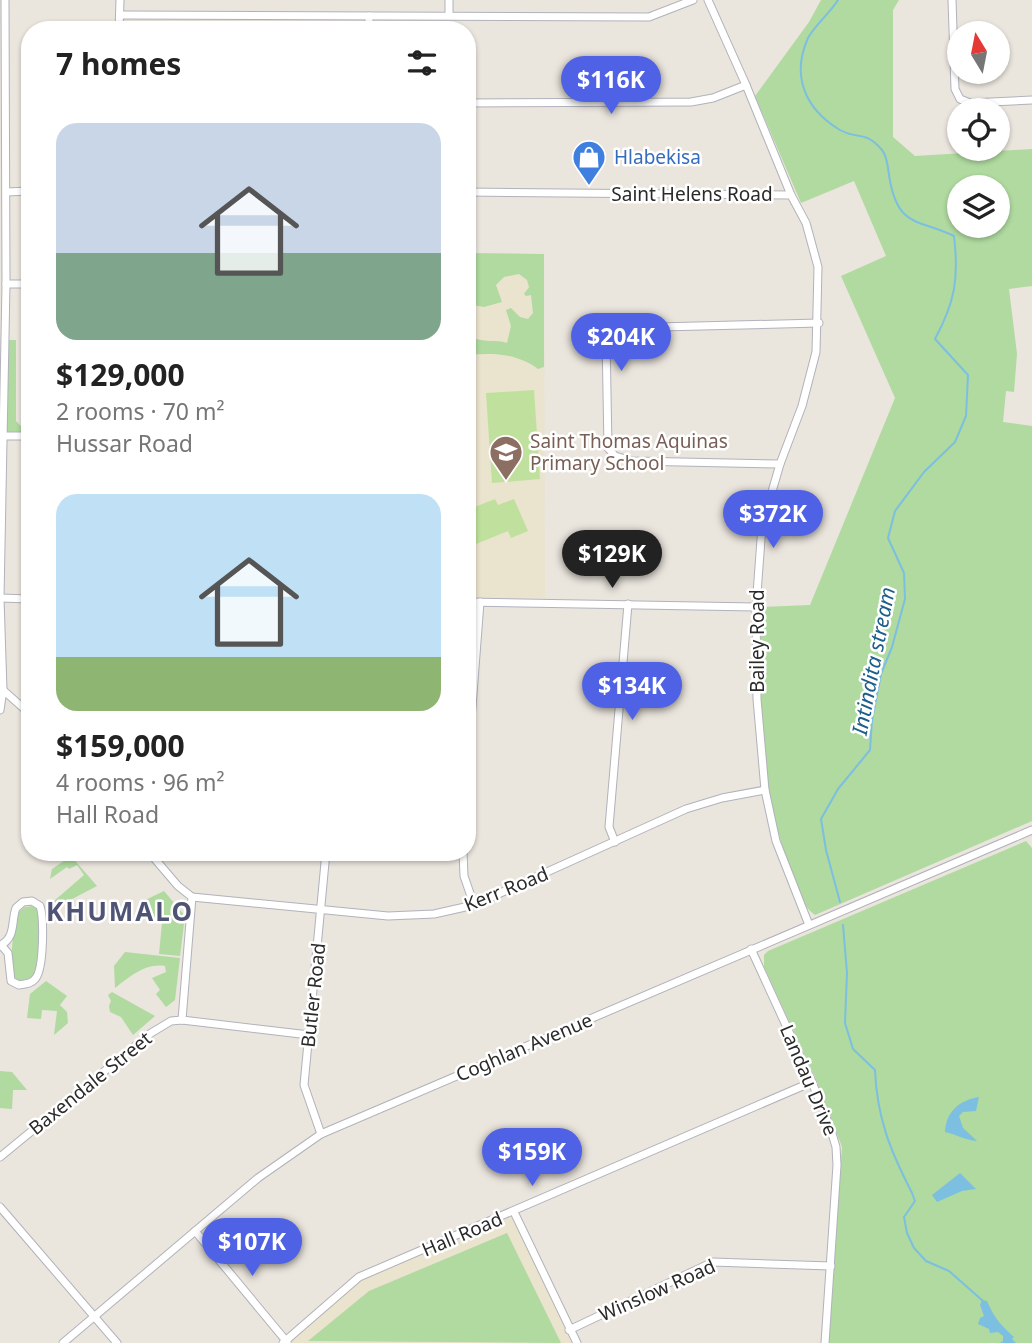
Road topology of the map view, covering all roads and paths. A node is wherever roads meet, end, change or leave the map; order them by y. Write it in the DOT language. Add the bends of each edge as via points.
graph roads {
  1 [pos="5,0"];
  2 [pos="120,0"];
  3 [pos="449,0"];
  4 [pos="693,0"];
  5 [pos="708,0"];
  6 [pos="951,0"];
  7 [pos="120,15"];
  8 [pos="449,15"];
  9 [pos="369,16"];
  10 [pos="120,21"];
  11 [pos="369,21"];
  12 [pos="746,85"];
  13 [pos="1032,100"];
  14 [pos="476,103"];
  15 [pos="3,142"];
  16 [pos="21,191"];
  17 [pos="6,192"];
  18 [pos="476,192"];
  19 [pos="791,195"];
  20 [pos="3,259"];
  21 [pos="6,284"];
  22 [pos="21,284"];
  23 [pos="819,323"];
  24 [pos="4,436"];
  25 [pos="21,436"];
  26 [pos="2,463"];
  27 [pos="780,464"];
  28 [pos="1,551"];
  29 [pos="1,598"];
  30 [pos="21,599"];
  31 [pos="476,603"];
  32 [pos="480,603"];
  33 [pos="628,604"];
  34 [pos="756,607"];
  35 [pos="476,655"];
  36 [pos="3,691"];
  37 [pos="21,706"];
  38 [pos="0,710"];
  39 [pos="765,790"];
  40 [pos="1032,830"];
  41 [pos="615,842"];
  42 [pos="157,861"];
  43 [pos="325,861"];
  44 [pos="463,861"];
  45 [pos="192,897"];
  46 [pos="474,905"];
  47 [pos="321,909"];
  48 [pos="809,925"];
  49 [pos="1,944"];
  50 [pos="751,950"];
  51 [pos="182,1020"];
  52 [pos="309,1035"];
  53 [pos="811,1082"];
  54 [pos="321,1134"];
  55 [pos="0,1157"];
  56 [pos="0,1208"];
  57 [pos="514,1212"];
  58 [pos="195,1231"];
  59 [pos="831,1266"];
  60 [pos="95,1317"];
  61 [pos="569,1330"];
  62 [pos="286,1342"];
  63 [pos="63,1343"];
  64 [pos="117,1343"];
  65 [pos="577,1343"];
  66 [pos="825,1343"];
  1 -- 15 [label="street"];
  2 -- 7 [label="street"];
  3 -- 8 [label="street"];
  4 -- 8 [label="street" via="649,17"];
  5 -- 12 [label="street, Bailey Road"];
  6 -- 13 [label="street" via="955,89 960,99 970,103"];
  7 -- 9 [label="street"];
  7 -- 10 [label="street"];
  8 -- 9 [label="street"];
  9 -- 11 [label="street"];
  12 -- 14 [label="street" via="691,102"];
  12 -- 19 [label="street, Bailey Road"];
  15 -- 17 [label="street"];
  16 -- 17 [label="street"];
  17 -- 20 [label="street"];
  18 -- 19 [label="street, Saint Helens Road"];
  19 -- 23 [label="street, Bailey Road" via="806,223 818,267"];
  20 -- 21 [label="street"];
  21 -- 22 [label="street"];
  21 -- 24 [label="street"];
  23 -- 27 [label="street, Bailey Road" via="812,372"];
  23 -- 27 [label="street" via="619,328 606,337 608,448 615,456 633,461"];
  24 -- 25 [label="street"];
  24 -- 26 [label="street"];
  26 -- 28 [label="street"];
  27 -- 34 [label="street, Bailey Road" via="762,526"];
  28 -- 29 [label="street"];
  29 -- 30 [label="street"];
  29 -- 36 [label="street"];
  31 -- 32 [label="street"];
  32 -- 33 [label="street"];
  32 -- 35 [label="street"];
  33 -- 34 [label="street"];
  33 -- 41 [label="street" via="609,827"];
  34 -- 39 [label="street, Bailey Road" via="757,699"];
  36 -- 37 [label="street"];
  36 -- 38 [label="street"];
  39 -- 41 [label="street, Kerr Road" via="702,803"];
  39 -- 48 [label="street, Bailey Road" via="776,841"];
  40 -- 48 [label="street, Coghlan Avenue"];
  41 -- 46 [label="street, Kerr Road"];
  42 -- 45 [label="street"];
  43 -- 47 [label="street, Butler Road"];
  44 -- 46 [label="street"];
  45 -- 47 [label="street, Kerr Road"];
  45 -- 51 [label="street"];
  46 -- 47 [label="street, Kerr Road" via="434,914 388,916"];
  47 -- 52 [label="street, Butler Road"];
  48 -- 50 [label="street, Coghlan Avenue"];
  49 -- 49 [label="street" via="8,953 13,983 35,979 43,916 37,903 19,904 11,936"];
  50 -- 53 [label="street, Landau Drive"];
  50 -- 54 [label="street, Coghlan Avenue"];
  51 -- 52 [label="street, Baxendale Street"];
  51 -- 55 [label="street, Baxendale Street" via="151,1033"];
  52 -- 54 [label="street, Butler Road" via="304,1085"];
  53 -- 57 [label="street, Hall Road"];
  53 -- 59 [label="street, Landau Drive" via="836,1147"];
  54 -- 58 [label="street, Coghlan Avenue" via="258,1178"];
  56 -- 60 [label="street"];
  57 -- 61 [label="street"];
  57 -- 62 [label="street, Hall Road" via="359,1277"];
  58 -- 60 [label="street, Coghlan Avenue"];
  58 -- 62 [label="street"];
  59 -- 61 [label="street, Winslow Road" via="713,1262"];
  59 -- 66 [label="street, Landau Drive"];
  60 -- 63 [label="street, Coghlan Avenue"];
  60 -- 64 [label="street"];
  61 -- 65 [label="street"];
}
